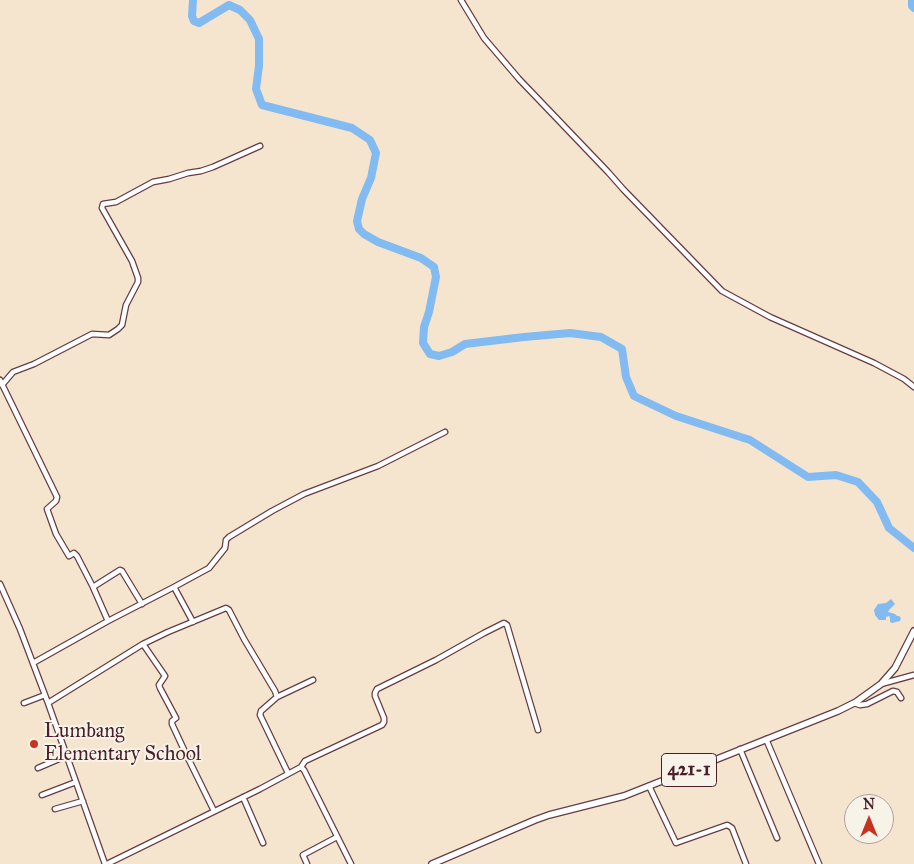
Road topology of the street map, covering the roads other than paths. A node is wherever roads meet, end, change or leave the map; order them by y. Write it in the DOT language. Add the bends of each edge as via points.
graph roads {
  1 [pos="461,0"];
  2 [pos="260,146"];
  3 [pos="1,382"];
  4 [pos="914,387"];
  5 [pos="446,432"];
  6 [pos="0,584"];
  7 [pos="92,587"];
  8 [pos="174,587"];
  9 [pos="142,604"];
  10 [pos="108,621"];
  11 [pos="193,622"];
  12 [pos="914,631"];
  13 [pos="143,644"];
  14 [pos="33,663"];
  15 [pos="914,675"];
  16 [pos="313,680"];
  17 [pos="881,684"];
  18 [pos="45,695"];
  19 [pos="277,696"];
  20 [pos="901,698"];
  21 [pos="24,703"];
  22 [pos="48,703"];
  23 [pos="854,703"];
  24 [pos="538,730"];
  25 [pos="766,739"];
  26 [pos="740,749"];
  27 [pos="66,756"];
  28 [pos="301,767"];
  29 [pos="38,768"];
  30 [pos="288,773"];
  31 [pos="76,782"];
  32 [pos="649,786"];
  33 [pos="42,795"];
  34 [pos="243,797"];
  35 [pos="83,800"];
  36 [pos="55,809"];
  37 [pos="214,811"];
  38 [pos="337,837"];
  39 [pos="777,838"];
  40 [pos="263,843"];
  41 [pos="445,862"];
  42 [pos="106,864"];
  43 [pos="306,864"];
  44 [pos="351,864"];
  45 [pos="432,864"];
  46 [pos="746,864"];
  47 [pos="819,864"];
  1 -- 4 [label="street" via="484,38 519,78 722,291 770,317 874,363"];
  2 -- 3 [label="street" via="213,167 153,182 116,202 103,204 102,208 138,278 126,305 122,325 109,335 92,334 13,372"];
  3 -- 7 [label="street" via="58,497 47,510 56,534 68,556 74,553 77,556"];
  5 -- 8 [label="street" via="378,466 304,494 272,512 229,537 225,548 209,568"];
  6 -- 14 [label="street"];
  7 -- 9 [label="street" via="120,570"];
  7 -- 10 [label="street"];
  8 -- 9 [label="street"];
  8 -- 11 [label="street"];
  9 -- 10 [label="street"];
  10 -- 14 [label="street"];
  11 -- 13 [label="street"];
  11 -- 19 [label="street" via="222,609 229,610"];
  12 -- 17 [label="main road, 421-1" via="895,668"];
  13 -- 22 [label="street"];
  13 -- 37 [label="street" via="165,676 159,685 176,718 172,724"];
  14 -- 18 [label="street"];
  15 -- 17 [label="street"];
  16 -- 19 [label="street"];
  17 -- 23 [label="main road, 421-1"];
  18 -- 21 [label="street"];
  18 -- 22 [label="street"];
  19 -- 30 [label="street" via="260,715"];
  20 -- 23 [label="street" via="893,691 867,704"];
  22 -- 27 [label="street"];
  23 -- 25 [label="main road, 421-1"];
  24 -- 28 [label="street" via="504,623 377,689 375,696 384,718 382,725 305,761"];
  25 -- 26 [label="main road, 421-1"];
  25 -- 47 [label="street"];
  26 -- 32 [label="main road, 421-1"];
  26 -- 39 [label="street"];
  27 -- 29 [label="street"];
  27 -- 31 [label="street"];
  28 -- 30 [label="street"];
  28 -- 38 [label="street"];
  30 -- 34 [label="street"];
  31 -- 33 [label="street"];
  31 -- 35 [label="street"];
  32 -- 41 [label="main road, 421-1" via="535,820"];
  32 -- 46 [label="street" via="676,843 730,826"];
  34 -- 37 [label="street"];
  34 -- 40 [label="street"];
  35 -- 36 [label="street"];
  35 -- 42 [label="street"];
  37 -- 42 [label="street"];
  38 -- 43 [label="street" via="302,855"];
  38 -- 44 [label="street"];
  41 -- 45 [label="main road, 421-1"];
}
